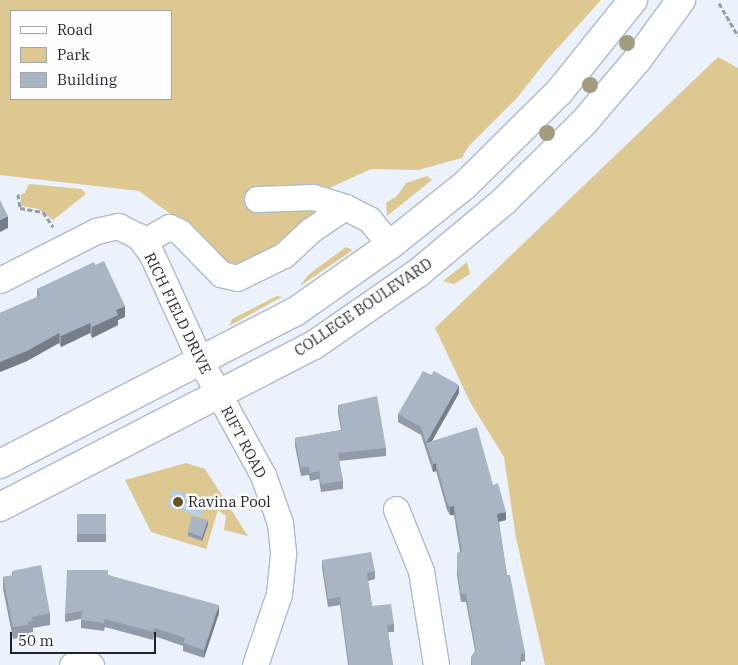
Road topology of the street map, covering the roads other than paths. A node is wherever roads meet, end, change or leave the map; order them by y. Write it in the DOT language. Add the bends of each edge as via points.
graph roads {
  1 [pos="632,0"];
  2 [pos="681,0"];
  3 [pos="257,199"];
  4 [pos="345,207"];
  5 [pos="142,242"];
  6 [pos="390,245"];
  7 [pos="0,280"];
  8 [pos="200,360"];
  9 [pos="218,394"];
  10 [pos="0,464"];
  11 [pos="0,507"];
  12 [pos="396,509"];
  13 [pos="72,665"];
  14 [pos="91,665"];
  15 [pos="256,665"];
  16 [pos="436,665"];
  1 -- 6 [label="main road" via="559,92 465,185"];
  2 -- 9 [label="main road, COLLEGE BOULEVARD" via="638,59 585,121 497,207 418,273 314,345"];
  3 -- 4 [label="street" via="313,198"];
  4 -- 5 [label="street" via="311,230 284,255 236,278 221,274 192,243 173,229 160,230"];
  4 -- 6 [label="street" via="370,218"];
  5 -- 7 [label="street, RICH FIELD DRIVE" via="118,226 96,231"];
  5 -- 8 [label="street, RICH FIELD DRIVE" via="151,253"];
  6 -- 8 [label="main road" via="295,312"];
  8 -- 9 [label="street, RICH FIELD DRIVE"];
  8 -- 10 [label="main road"];
  9 -- 11 [label="main road, COLLEGE BOULEVARD"];
  9 -- 15 [label="street, RIFT ROAD" via="263,475 280,524 283,554 279,594"];
  12 -- 16 [label="street" via="421,571"];
  13 -- 14 [label="street"];
}
